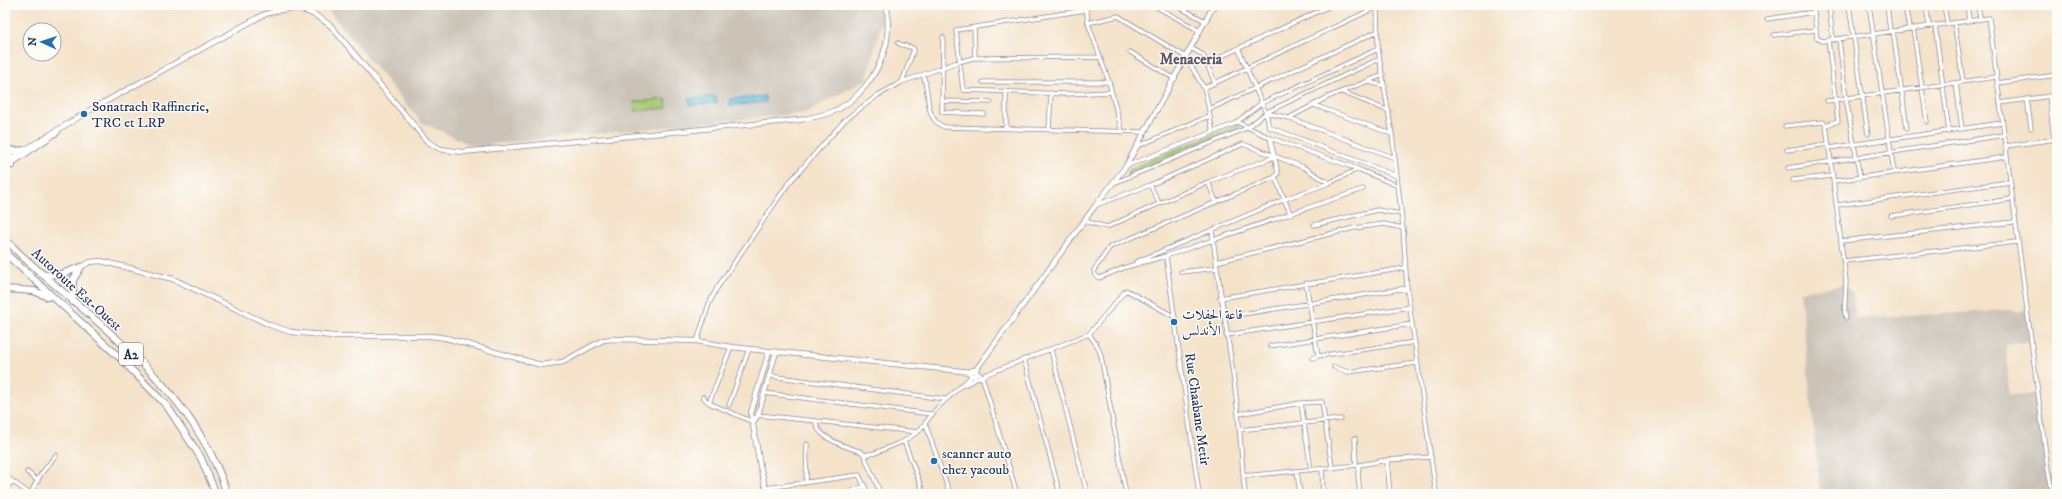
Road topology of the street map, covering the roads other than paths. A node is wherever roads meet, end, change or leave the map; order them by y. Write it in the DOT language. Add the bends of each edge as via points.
graph roads {
  1 [pos="887,5"];
  2 [pos="1086,5"];
  3 [pos="1153,5"];
  4 [pos="1175,5"];
  5 [pos="1214,5"];
  6 [pos="1332,5"];
  7 [pos="1813,5"];
  8 [pos="1829,5"];
  9 [pos="1849,5"];
  10 [pos="1869,5"];
  11 [pos="1887,5"];
  12 [pos="1905,5"];
  13 [pos="1926,5"];
  14 [pos="1944,5"];
  15 [pos="1967,5"];
  16 [pos="1978,5"];
  17 [pos="1377,6"];
  18 [pos="1086,10"];
  19 [pos="1814,12"];
  20 [pos="1980,18"];
  21 [pos="1767,19"];
  22 [pos="1969,20"];
  23 [pos="1205,21"];
  24 [pos="1088,22"];
  25 [pos="1954,22"];
  26 [pos="1947,23"];
  27 [pos="1935,25"];
  28 [pos="1929,26"];
  29 [pos="974,28"];
  30 [pos="1911,28"];
  31 [pos="1816,30"];
  32 [pos="1200,31"];
  33 [pos="1378,31"];
  34 [pos="1892,31"];
  35 [pos="1874,34"];
  36 [pos="1774,35"];
  37 [pos="943,36"];
  38 [pos="1854,36"];
  39 [pos="1839,39"];
  40 [pos="1828,40"];
  41 [pos="1833,40"];
  42 [pos="898,43"];
  43 [pos="1191,48"];
  44 [pos="1238,48"];
  45 [pos="1378,49"];
  46 [pos="1130,52"];
  47 [pos="1100,57"];
  48 [pos="1186,57"];
  49 [pos="976,58"];
  50 [pos="1379,60"];
  51 [pos="960,61"];
  52 [pos="1207,63"];
  53 [pos="943,67"];
  54 [pos="1247,67"];
  55 [pos="923,75"];
  56 [pos="1383,75"];
  57 [pos="2057,75"];
  58 [pos="1996,76"];
  59 [pos="1175,79"];
  60 [pos="1963,81"];
  61 [pos="902,82"];
  62 [pos="982,82"];
  63 [pos="1108,82"];
  64 [pos="1369,82"];
  65 [pos="1215,83"];
  66 [pos="1956,83"];
  67 [pos="1997,83"];
  68 [pos="1943,84"];
  69 [pos="1385,86"];
  70 [pos="1204,88"];
  71 [pos="1922,88"];
  72 [pos="1256,89"];
  73 [pos="1902,90"];
  74 [pos="1006,92"];
  75 [pos="1111,92"];
  76 [pos="1342,92"];
  77 [pos="1051,93"];
  78 [pos="1883,93"];
  79 [pos="2057,95"];
  80 [pos="1863,96"];
  81 [pos="2049,96"];
  82 [pos="1846,99"];
  83 [pos="2027,99"];
  84 [pos="1836,100"];
  85 [pos="942,101"];
  86 [pos="1827,101"];
  87 [pos="991,102"];
  88 [pos="1262,103"];
  89 [pos="2000,103"];
  90 [pos="1314,105"];
  91 [pos="1210,109"];
  92 [pos="1388,111"];
  93 [pos="1266,113"];
  94 [pos="984,114"];
  95 [pos="1209,116"];
  96 [pos="2057,117"];
  97 [pos="1289,118"];
  98 [pos="2052,118"];
  99 [pos="72,122"];
  100 [pos="1237,122"];
  101 [pos="1927,122"];
  102 [pos="2002,123"];
  103 [pos="1826,125"];
  104 [pos="1785,126"];
  105 [pos="1006,128"];
  106 [pos="1247,128"];
  107 [pos="1907,128"];
  108 [pos="2031,128"];
  109 [pos="1049,129"];
  110 [pos="1962,129"];
  111 [pos="1122,132"];
  112 [pos="1146,132"];
  113 [pos="1213,132"];
  114 [pos="1949,132"];
  115 [pos="1392,134"];
  116 [pos="1868,134"];
  117 [pos="2004,135"];
  118 [pos="1270,138"];
  119 [pos="2056,139"];
  120 [pos="1889,140"];
  121 [pos="1855,144"];
  122 [pos="1138,146"];
  123 [pos="1829,146"];
  124 [pos="2005,146"];
  125 [pos="5,147"];
  126 [pos="26,150"];
  127 [pos="1787,150"];
  128 [pos="1890,152"];
  129 [pos="1274,156"];
  130 [pos="1856,157"];
  131 [pos="2006,157"];
  132 [pos="1394,158"];
  133 [pos="1831,161"];
  134 [pos="8,162"];
  135 [pos="1126,166"];
  136 [pos="5,168"];
  137 [pos="1788,168"];
  138 [pos="1358,169"];
  139 [pos="1894,172"];
  140 [pos="1396,176"];
  141 [pos="1833,176"];
  142 [pos="1275,177"];
  143 [pos="1860,178"];
  144 [pos="1793,180"];
  145 [pos="1834,181"];
  146 [pos="1208,182"];
  147 [pos="2010,182"];
  148 [pos="1113,183"];
  149 [pos="1328,183"];
  150 [pos="1150,185"];
  151 [pos="1398,186"];
  152 [pos="1364,190"];
  153 [pos="1285,199"];
  154 [pos="2012,199"];
  155 [pos="1216,202"];
  156 [pos="1159,203"];
  157 [pos="1837,205"];
  158 [pos="1095,206"];
  159 [pos="1290,213"];
  160 [pos="1401,214"];
  161 [pos="1891,216"];
  162 [pos="1084,221"];
  163 [pos="2014,222"];
  164 [pos="1314,225"];
  165 [pos="1403,228"];
  166 [pos="1212,230"];
  167 [pos="5,238"];
  168 [pos="1213,240"];
  169 [pos="1841,241"];
  170 [pos="2017,242"];
  171 [pos="5,253"];
  172 [pos="1166,256"];
  173 [pos="1844,261"];
  174 [pos="1216,262"];
  175 [pos="81,267"];
  176 [pos="1126,267"];
  177 [pos="1216,268"];
  178 [pos="1405,268"];
  179 [pos="1181,272"];
  180 [pos="43,275"];
  181 [pos="1306,283"];
  182 [pos="1407,288"];
  183 [pos="5,289"];
  184 [pos="1220,298"];
  185 [pos="73,302"];
  186 [pos="1309,303"];
  187 [pos="62,307"];
  188 [pos="1410,307"];
  189 [pos="1175,317"];
  190 [pos="1224,317"];
  191 [pos="1846,318"];
  192 [pos="1312,321"];
  193 [pos="1412,324"];
  194 [pos="1089,334"];
  195 [pos="1226,335"];
  196 [pos="1315,339"];
  197 [pos="697,341"];
  198 [pos="1415,342"];
  199 [pos="1270,346"];
  200 [pos="731,347"];
  201 [pos="749,349"];
  202 [pos="1051,350"];
  203 [pos="769,351"];
  204 [pos="776,352"];
  205 [pos="1318,356"];
  206 [pos="1312,358"];
  207 [pos="1024,360"];
  208 [pos="1417,363"];
  209 [pos="1334,367"];
  210 [pos="973,373"];
  211 [pos="770,376"];
  212 [pos="982,376"];
  213 [pos="957,388"];
  214 [pos="764,393"];
  215 [pos="703,398"];
  216 [pos="946,399"];
  217 [pos="709,403"];
  218 [pos="1301,403"];
  219 [pos="728,405"];
  220 [pos="931,414"];
  221 [pos="1238,414"];
  222 [pos="758,415"];
  223 [pos="1341,419"];
  224 [pos="816,421"];
  225 [pos="1325,421"];
  226 [pos="753,422"];
  227 [pos="925,423"];
  228 [pos="1303,424"];
  229 [pos="1239,430"];
  230 [pos="918,432"];
  231 [pos="1355,438"];
  232 [pos="904,442"];
  233 [pos="807,444"];
  234 [pos="56,455"];
  235 [pos="864,455"];
  236 [pos="1431,457"];
  237 [pos="1387,460"];
  238 [pos="1358,465"];
  239 [pos="1332,468"];
  240 [pos="1322,469"];
  241 [pos="1311,470"];
  242 [pos="1297,471"];
  243 [pos="27,472"];
  244 [pos="5,476"];
  245 [pos="1243,476"];
  246 [pos="38,481"];
  247 [pos="12,482"];
  248 [pos="806,483"];
  249 [pos="865,486"];
  250 [pos="766,488"];
  251 [pos="5,490"];
  252 [pos="30,494"];
  253 [pos="216,494"];
  254 [pos="227,494"];
  255 [pos="767,494"];
  256 [pos="844,494"];
  257 [pos="868,494"];
  258 [pos="881,494"];
  259 [pos="924,494"];
  260 [pos="950,494"];
  261 [pos="1017,494"];
  262 [pos="1060,494"];
  263 [pos="1087,494"];
  264 [pos="1126,494"];
  265 [pos="1199,494"];
  266 [pos="1245,494"];
  267 [pos="1300,494"];
  268 [pos="1323,494"];
  269 [pos="1360,494"];
  270 [pos="1390,494"];
  271 [pos="1436,494"];
  272 [pos="2053,494"];
  1 -- 99 [label="street" via="886,44 881,61 870,80 852,100 830,113 799,120 451,152 427,141 331,26 316,14 304,9 290,8 263,15"];
  2 -- 18 [label="street"];
  3 -- 32 [label="street"];
  4 -- 23 [label="street"];
  5 -- 23 [label="street"];
  6 -- 44 [label="street"];
  7 -- 19 [label="street"];
  8 -- 41 [label="street"];
  9 -- 38 [label="street"];
  10 -- 35 [label="street"];
  11 -- 34 [label="street"];
  12 -- 30 [label="street"];
  13 -- 28 [label="street"];
  14 -- 26 [label="street"];
  15 -- 22 [label="street"];
  16 -- 20 [label="street"];
  17 -- 33 [label="street"];
  17 -- 54 [label="street"];
  18 -- 24 [label="street"];
  18 -- 29 [label="street"];
  19 -- 21 [label="street"];
  19 -- 31 [label="street"];
  20 -- 22 [label="street"];
  20 -- 58 [label="street" via="1989,18"];
  22 -- 25 [label="street"];
  23 -- 32 [label="street"];
  24 -- 47 [label="street"];
  24 -- 48 [label="street" via="1118,16"];
  25 -- 26 [label="street"];
  25 -- 60 [label="street"];
  26 -- 27 [label="street"];
  27 -- 28 [label="street"];
  27 -- 68 [label="street"];
  28 -- 30 [label="street"];
  29 -- 49 [label="street"];
  29 -- 51 [label="street" via="956,30"];
  30 -- 34 [label="street"];
  30 -- 71 [label="street"];
  31 -- 36 [label="street"];
  31 -- 40 [label="street" via="1818,39"];
  32 -- 43 [label="street"];
  33 -- 45 [label="street"];
  33 -- 72 [label="street"];
  34 -- 35 [label="street"];
  34 -- 73 [label="street"];
  35 -- 38 [label="street"];
  35 -- 78 [label="street"];
  37 -- 53 [label="street"];
  38 -- 39 [label="street"];
  38 -- 80 [label="street"];
  39 -- 41 [label="street"];
  39 -- 82 [label="street"];
  40 -- 41 [label="street"];
  40 -- 84 [label="street"];
  42 -- 61 [label="street" via="914,49"];
  43 -- 48 [label="street"];
  43 -- 52 [label="street" via="1203,55"];
  44 -- 52 [label="street"];
  44 -- 54 [label="street"];
  45 -- 50 [label="street"];
  45 -- 88 [label="street"];
  46 -- 59 [label="street"];
  47 -- 49 [label="street"];
  47 -- 63 [label="street"];
  48 -- 59 [label="street"];
  48 -- 70 [label="street"];
  49 -- 51 [label="street"];
  50 -- 56 [label="street"];
  50 -- 93 [label="street"];
  51 -- 53 [label="street"];
  51 -- 74 [label="street" via="963,90"];
  52 -- 65 [label="street"];
  53 -- 55 [label="street"];
  53 -- 85 [label="street"];
  54 -- 65 [label="street"];
  54 -- 72 [label="street"];
  55 -- 61 [label="street"];
  55 -- 105 [label="street" via="930,114 938,125 945,128"];
  56 -- 64 [label="street"];
  56 -- 69 [label="street"];
  57 -- 67 [label="street"];
  58 -- 60 [label="street"];
  58 -- 67 [label="street"];
  59 -- 112 [label="street"];
  60 -- 66 [label="street"];
  61 -- 197 [label="street" via="878,95 845,120 788,184 717,288"];
  62 -- 63 [label="street"];
  63 -- 75 [label="street"];
  64 -- 69 [label="street"];
  64 -- 76 [label="street"];
  65 -- 70 [label="street"];
  66 -- 68 [label="street"];
  66 -- 110 [label="street"];
  67 -- 89 [label="street"];
  68 -- 71 [label="street"];
  68 -- 114 [label="street"];
  69 -- 92 [label="street"];
  70 -- 91 [label="street"];
  71 -- 73 [label="street"];
  71 -- 101 [label="street"];
  72 -- 88 [label="street"];
  72 -- 91 [label="street"];
  73 -- 78 [label="street"];
  73 -- 107 [label="street"];
  74 -- 77 [label="street"];
  74 -- 105 [label="street"];
  75 -- 77 [label="street"];
  75 -- 111 [label="street"];
  76 -- 90 [label="street"];
  76 -- 92 [label="street"];
  77 -- 109 [label="street"];
  78 -- 80 [label="street"];
  78 -- 120 [label="street"];
  79 -- 81 [label="street"];
  80 -- 82 [label="street"];
  80 -- 116 [label="street"];
  81 -- 83 [label="street"];
  81 -- 98 [label="street"];
  82 -- 84 [label="street"];
  82 -- 121 [label="street"];
  83 -- 89 [label="street"];
  83 -- 108 [label="street"];
  84 -- 86 [label="street"];
  84 -- 103 [label="street" via="1838,121"];
  85 -- 87 [label="street"];
  85 -- 94 [label="street" via="942,112"];
  88 -- 93 [label="street"];
  88 -- 100 [label="street"];
  89 -- 102 [label="street"];
  90 -- 97 [label="street"];
  90 -- 115 [label="street"];
  91 -- 95 [label="street"];
  92 -- 115 [label="street"];
  93 -- 97 [label="street"];
  93 -- 106 [label="street"];
  93 -- 140 [label="street" via="1269,127"];
  95 -- 113 [label="street"];
  95 -- 122 [label="street"];
  96 -- 98 [label="street"];
  97 -- 132 [label="street"];
  98 -- 119 [label="street"];
  99 -- 126 [label="street"];
  99 -- 134 [label="street" via="52,138"];
  100 -- 106 [label="street"];
  100 -- 113 [label="street"];
  102 -- 110 [label="street"];
  102 -- 117 [label="street"];
  103 -- 104 [label="street" via="1823,122"];
  103 -- 123 [label="street"];
  105 -- 109 [label="street"];
  106 -- 118 [label="street"];
  106 -- 148 [label="street"];
  109 -- 111 [label="street"];
  110 -- 114 [label="street"];
  111 -- 112 [label="street"];
  112 -- 122 [label="street"];
  113 -- 135 [label="street"];
  114 -- 120 [label="street"];
  115 -- 132 [label="street"];
  117 -- 124 [label="street"];
  117 -- 128 [label="street"];
  118 -- 129 [label="street"];
  118 -- 138 [label="street"];
  119 -- 124 [label="street"];
  120 -- 121 [label="street"];
  120 -- 128 [label="street"];
  121 -- 123 [label="street"];
  121 -- 130 [label="street"];
  122 -- 135 [label="street"];
  123 -- 127 [label="street"];
  123 -- 133 [label="street"];
  124 -- 131 [label="street"];
  125 -- 126 [label="highway" via="12,151"];
  125 -- 134 [label="highway"];
  126 -- 134 [label="street"];
  128 -- 130 [label="street"];
  128 -- 139 [label="street"];
  129 -- 142 [label="street" via="1278,173"];
  129 -- 146 [label="street"];
  129 -- 149 [label="street" via="1303,167"];
  129 -- 150 [label="street" via="1243,144"];
  130 -- 133 [label="street"];
  130 -- 143 [label="street"];
  131 -- 139 [label="street"];
  131 -- 147 [label="street"];
  132 -- 140 [label="street"];
  133 -- 137 [label="street"];
  133 -- 141 [label="street"];
  134 -- 136 [label="street"];
  135 -- 148 [label="street"];
  138 -- 149 [label="street"];
  138 -- 151 [label="street"];
  139 -- 143 [label="street"];
  140 -- 151 [label="street"];
  141 -- 144 [label="street"];
  141 -- 145 [label="street"];
  142 -- 153 [label="street"];
  142 -- 155 [label="street"];
  143 -- 145 [label="street"];
  145 -- 157 [label="street"];
  146 -- 155 [label="street"];
  146 -- 156 [label="street"];
  147 -- 154 [label="street"];
  147 -- 157 [label="street"];
  148 -- 158 [label="street"];
  149 -- 153 [label="street"];
  150 -- 156 [label="street"];
  150 -- 158 [label="street"];
  151 -- 160 [label="street"];
  152 -- 159 [label="street"];
  153 -- 159 [label="street"];
  153 -- 166 [label="street"];
  154 -- 161 [label="street"];
  154 -- 163 [label="street"];
  155 -- 176 [label="street" via="1110,247 1094,270 1099,278"];
  156 -- 162 [label="street" via="1107,227"];
  157 -- 169 [label="street"];
  158 -- 162 [label="street"];
  159 -- 168 [label="street"];
  160 -- 164 [label="street" via="1377,210"];
  160 -- 165 [label="street"];
  162 -- 210 [label="street"];
  163 -- 169 [label="street"];
  163 -- 170 [label="street"];
  165 -- 174 [label="street" via="1384,224 1354,228"];
  165 -- 178 [label="street"];
  166 -- 168 [label="street"];
  166 -- 176 [label="street"];
  167 -- 180 [label="highway, Autoroute Est-Ouest / A2"];
  168 -- 172 [label="street"];
  168 -- 174 [label="street"];
  169 -- 173 [label="street"];
  170 -- 173 [label="street"];
  170 -- 272 [label="street"];
  171 -- 187 [label="highway, Autoroute Est-Ouest / A2"];
  172 -- 176 [label="street"];
  172 -- 189 [label="street, Rue Chaabane Metir"];
  173 -- 191 [label="street"];
  174 -- 177 [label="street"];
  175 -- 180 [label="highway" via="61,274"];
  175 -- 185 [label="highway" via="73,280"];
  175 -- 197 [label="street" via="95,261 172,279 270,325 291,332 333,336 431,336 541,365 563,362 603,340"];
  177 -- 179 [label="street"];
  177 -- 184 [label="street"];
  178 -- 181 [label="street"];
  178 -- 182 [label="street"];
  180 -- 185 [label="highway, Autoroute Est-Ouest / A2"];
  181 -- 184 [label="street"];
  181 -- 186 [label="street"];
  182 -- 186 [label="street"];
  182 -- 188 [label="street"];
  183 -- 187 [label="highway" via="34,291"];
  184 -- 190 [label="street"];
  185 -- 254 [label="highway, Autoroute Est-Ouest / A2" via="134,356 177,402 203,440"];
  186 -- 190 [label="street"];
  186 -- 192 [label="street"];
  187 -- 253 [label="highway, Autoroute Est-Ouest / A2" via="119,357 167,406 201,458"];
  188 -- 192 [label="street"];
  188 -- 193 [label="street"];
  189 -- 194 [label="street" via="1126,290"];
  189 -- 265 [label="street, Rue Chaabane Metir"];
  190 -- 195 [label="street"];
  192 -- 195 [label="street"];
  192 -- 196 [label="street"];
  193 -- 196 [label="street"];
  193 -- 198 [label="street"];
  194 -- 202 [label="street"];
  194 -- 264 [label="street" via="1101,356"];
  195 -- 221 [label="street"];
  196 -- 199 [label="street"];
  196 -- 205 [label="street"];
  197 -- 200 [label="street"];
  198 -- 205 [label="street"];
  198 -- 208 [label="street"];
  200 -- 201 [label="street"];
  200 -- 217 [label="street"];
  201 -- 203 [label="street"];
  201 -- 219 [label="street"];
  202 -- 207 [label="street"];
  202 -- 263 [label="street"];
  203 -- 204 [label="street"];
  203 -- 226 [label="street" via="751,409"];
  204 -- 210 [label="street"];
  204 -- 211 [label="street"];
  205 -- 206 [label="street"];
  207 -- 212 [label="street"];
  207 -- 262 [label="street"];
  208 -- 209 [label="street" via="1348,372"];
  208 -- 236 [label="street"];
  210 -- 212 [label="street"];
  210 -- 213 [label="street"];
  211 -- 214 [label="street"];
  211 -- 216 [label="street"];
  212 -- 213 [label="street"];
  212 -- 261 [label="street"];
  213 -- 216 [label="street"];
  214 -- 220 [label="street"];
  214 -- 222 [label="street"];
  215 -- 217 [label="street"];
  216 -- 220 [label="street"];
  217 -- 226 [label="street"];
  218 -- 221 [label="street"];
  218 -- 225 [label="street" via="1322,402"];
  218 -- 228 [label="street"];
  220 -- 227 [label="street"];
  221 -- 229 [label="street"];
  222 -- 224 [label="street"];
  222 -- 226 [label="street"];
  223 -- 225 [label="street"];
  224 -- 230 [label="street"];
  224 -- 235 [label="street" via="818,429 835,442"];
  225 -- 228 [label="street"];
  225 -- 239 [label="street"];
  226 -- 250 [label="street"];
  227 -- 230 [label="street"];
  227 -- 260 [label="street"];
  228 -- 229 [label="street"];
  228 -- 241 [label="street"];
  229 -- 245 [label="street"];
  230 -- 232 [label="street"];
  231 -- 238 [label="street"];
  232 -- 235 [label="street" via="874,454"];
  232 -- 259 [label="street"];
  233 -- 248 [label="street"];
  234 -- 246 [label="street"];
  235 -- 258 [label="street"];
  236 -- 237 [label="street"];
  236 -- 271 [label="street"];
  237 -- 238 [label="street"];
  237 -- 270 [label="street"];
  238 -- 239 [label="street"];
  238 -- 269 [label="street"];
  239 -- 240 [label="street"];
  240 -- 241 [label="street"];
  240 -- 268 [label="street"];
  241 -- 242 [label="street"];
  242 -- 245 [label="street"];
  242 -- 267 [label="street"];
  243 -- 246 [label="street"];
  244 -- 247 [label="street"];
  245 -- 266 [label="street"];
  246 -- 252 [label="street"];
  247 -- 251 [label="street"];
  247 -- 252 [label="street"];
  248 -- 249 [label="street" via="859,475"];
  248 -- 250 [label="street"];
  249 -- 256 [label="street"];
  249 -- 257 [label="street"];
  250 -- 255 [label="street"];
}
